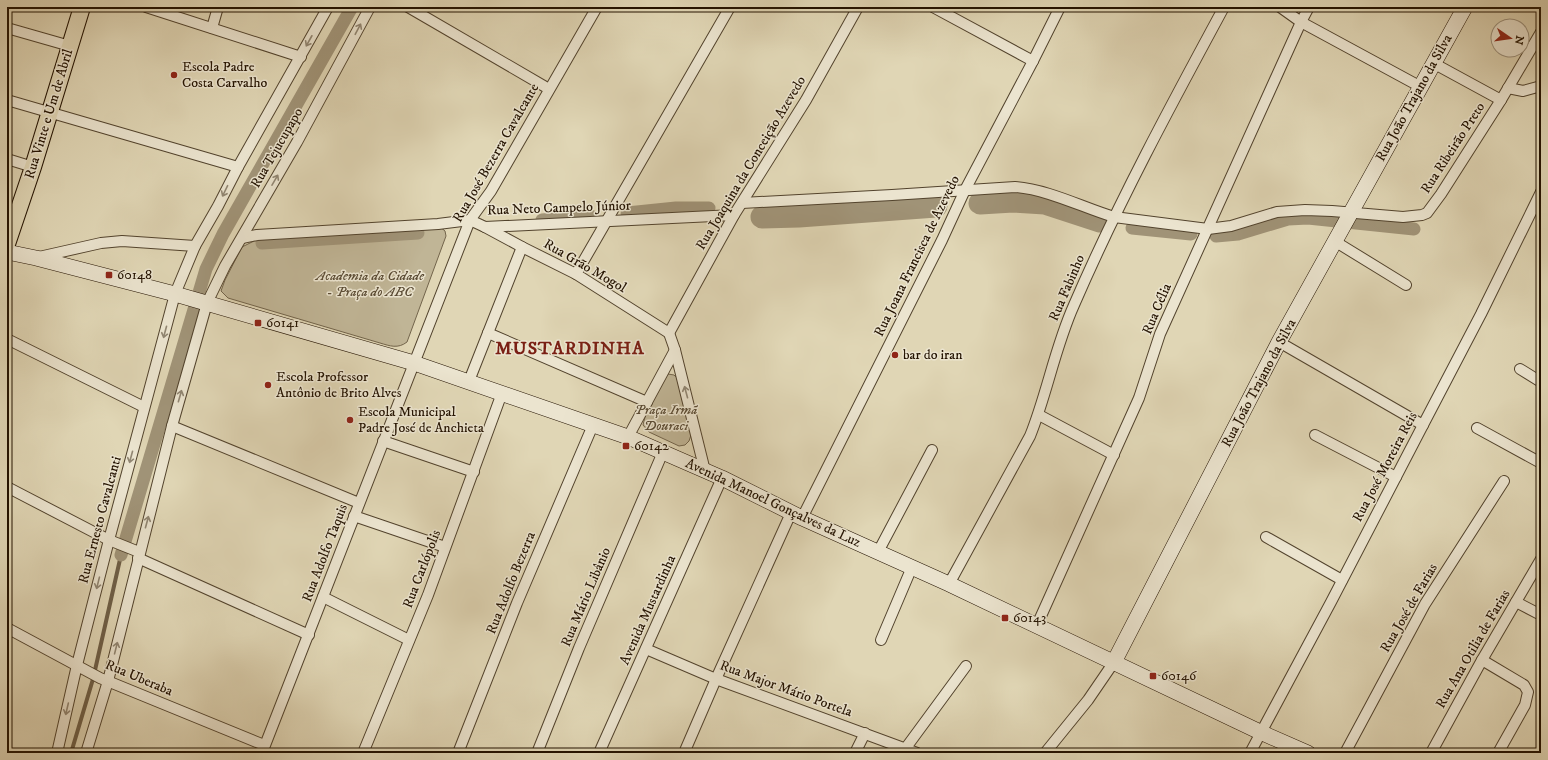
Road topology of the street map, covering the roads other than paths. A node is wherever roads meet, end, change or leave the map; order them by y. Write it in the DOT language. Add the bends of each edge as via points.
graph roads {
  1 [pos="82,7"];
  2 [pos="146,7"];
  3 [pos="218,7"];
  4 [pos="328,7"];
  5 [pos="370,7"];
  6 [pos="408,7"];
  7 [pos="597,7"];
  8 [pos="730,7"];
  9 [pos="858,7"];
  10 [pos="933,7"];
  11 [pos="1060,7"];
  12 [pos="1224,7"];
  13 [pos="1280,7"];
  14 [pos="1309,7"];
  15 [pos="1465,7"];
  16 [pos="1301,22"];
  17 [pos="7,28"];
  18 [pos="212,28"];
  19 [pos="1541,32"];
  20 [pos="70,46"];
  21 [pos="301,57"];
  22 [pos="1033,61"];
  23 [pos="1433,63"];
  24 [pos="1541,86"];
  25 [pos="1420,87"];
  26 [pos="1508,88"];
  27 [pos="549,89"];
  28 [pos="7,100"];
  29 [pos="1501,100"];
  30 [pos="49,113"];
  31 [pos="7,159"];
  32 [pos="33,167"];
  33 [pos="238,167"];
  34 [pos="965,190"];
  35 [pos="1541,192"];
  36 [pos="742,203"];
  37 [pos="1351,213"];
  38 [pos="734,215"];
  39 [pos="1114,217"];
  40 [pos="470,220"];
  41 [pos="606,220"];
  42 [pos="485,227"];
  43 [pos="1208,229"];
  44 [pos="242,238"];
  45 [pos="1336,242"];
  46 [pos="7,244"];
  47 [pos="195,246"];
  48 [pos="522,247"];
  49 [pos="7,252"];
  50 [pos="36,258"];
  51 [pos="576,274"];
  52 [pos="1406,284"];
  53 [pos="178,295"];
  54 [pos="205,303"];
  55 [pos="488,333"];
  56 [pos="669,333"];
  57 [pos="7,339"];
  58 [pos="1279,342"];
  59 [pos="675,350"];
  60 [pos="414,363"];
  61 [pos="1520,368"];
  62 [pos="469,381"];
  63 [pos="1541,382"];
  64 [pos="502,393"];
  65 [pos="647,402"];
  66 [pos="144,407"];
  67 [pos="1039,415"];
  68 [pos="593,425"];
  69 [pos="1424,425"];
  70 [pos="172,426"];
  71 [pos="1477,428"];
  72 [pos="1315,435"];
  73 [pos="628,438"];
  74 [pos="383,441"];
  75 [pos="932,450"];
  76 [pos="663,452"];
  77 [pos="1114,455"];
  78 [pos="1541,463"];
  79 [pos="706,471"];
  80 [pos="474,472"];
  81 [pos="1396,477"];
  82 [pos="722,478"];
  83 [pos="1504,482"];
  84 [pos="7,487"];
  85 [pos="359,503"];
  86 [pos="354,516"];
  87 [pos="797,516"];
  88 [pos="1266,537"];
  89 [pos="110,540"];
  90 [pos="445,547"];
  91 [pos="878,552"];
  92 [pos="137,553"];
  93 [pos="1541,559"];
  94 [pos="912,567"];
  95 [pos="1342,580"];
  96 [pos="949,584"];
  97 [pos="323,597"];
  98 [pos="1516,602"];
  99 [pos="1541,615"];
  100 [pos="1037,625"];
  101 [pos="7,628"];
  102 [pos="308,635"];
  103 [pos="409,640"];
  104 [pos="880,640"];
  105 [pos="646,649"];
  106 [pos="1482,660"];
  107 [pos="1114,662"];
  108 [pos="79,666"];
  109 [pos="966,666"];
  110 [pos="104,679"];
  111 [pos="716,679"];
  112 [pos="1260,732"];
  113 [pos="865,733"];
  114 [pos="263,749"];
  115 [pos="905,749"];
  116 [pos="57,753"];
  117 [pos="86,753"];
  118 [pos="363,753"];
  119 [pos="458,753"];
  120 [pos="537,753"];
  121 [pos="599,753"];
  122 [pos="684,753"];
  123 [pos="855,753"];
  124 [pos="917,753"];
  125 [pos="1045,753"];
  126 [pos="1250,753"];
  127 [pos="1308,753"];
  128 [pos="1345,753"];
  129 [pos="1431,753"];
  130 [pos="1498,753"];
  1 -- 20 [label="main road, Rua Vinte e Um de Abril"];
  2 -- 18 [label="street"];
  3 -- 18 [label="street"];
  4 -- 21 [label="street, Rua Tejucupapo, one-way"];
  44 -- 5 [label="street, Rua Tejucupapo, one-way"];
  6 -- 27 [label="street"];
  7 -- 27 [label="street, Rua José Bezerra Cavalcante"];
  8 -- 41 [label="street"];
  9 -- 36 [label="street, Rua Joaquina da Conceição Azevedo" via="806,100"];
  10 -- 22 [label="street"];
  11 -- 22 [label="street, Rua Joana Francisca de Azevedo"];
  12 -- 39 [label="street, Rua Fabinho"];
  13 -- 16 [label="street"];
  14 -- 16 [label="street, Rua Célia"];
  15 -- 23 [label="main road, Rua João Trajano da Silva"];
  16 -- 25 [label="street"];
  16 -- 43 [label="street, Rua Célia"];
  17 -- 20 [label="street"];
  18 -- 21 [label="street"];
  19 -- 26 [label="street, Rua Ribeirão Preto"];
  20 -- 30 [label="main road, Rua Vinte e Um de Abril"];
  21 -- 33 [label="street, Rua Tejucupapo"];
  22 -- 34 [label="street, Rua Joana Francisca de Azevedo"];
  23 -- 25 [label="main road, Rua João Trajano da Silva"];
  23 -- 29 [label="street"];
  24 -- 26 [label="street" via="1523,91"];
  25 -- 37 [label="main road, Rua João Trajano da Silva"];
  26 -- 29 [label="street, Rua Ribeirão Preto"];
  27 -- 40 [label="street, Rua José Bezerra Cavalcante" via="491,191"];
  28 -- 30 [label="street"];
  29 -- 37 [label="street, Rua Ribeirão Preto" via="1427,213 1403,217"];
  30 -- 32 [label="main road, Rua Vinte e Um de Abril"];
  30 -- 33 [label="street"];
  31 -- 32 [label="street"];
  32 -- 46 [label="main road, Rua Vinte e Um de Abril"];
  33 -- 47 [label="street, Rua Tejucupapo, one-way"];
  34 -- 36 [label="street"];
  34 -- 39 [label="street" via="1015,186 1032,188"];
  34 -- 87 [label="street, Rua Joana Francisca de Azevedo" via="942,240"];
  35 -- 69 [label="street, Rua José Moreira Reis"];
  36 -- 38 [label="street, Rua Joaquina da Conceição Azevedo"];
  37 -- 43 [label="street, Rua Ribeirão Preto" via="1305,210 1277,212 1231,226"];
  37 -- 45 [label="main road, Rua João Trajano da Silva"];
  38 -- 41 [label="street, Rua Neto Campelo Júnior"];
  38 -- 56 [label="street, Rua Joaquina da Conceição Azevedo"];
  39 -- 43 [label="street"];
  39 -- 67 [label="street, Rua Fabinho" via="1073,306 1057,349"];
  40 -- 42 [label="street, Rua Neto Campelo Júnior"];
  40 -- 44 [label="street, Rua Neto Campelo Júnior"];
  40 -- 60 [label="street, Rua José Bezerra Cavalcante"];
  41 -- 42 [label="street, Rua Neto Campelo Júnior"];
  41 -- 51 [label="street"];
  42 -- 48 [label="street, Rua Grão Mogol"];
  43 -- 77 [label="street, Rua Célia" via="1160,334 1139,398"];
  44 -- 54 [label="street, Rua Tejucupapo"];
  45 -- 52 [label="street"];
  45 -- 58 [label="main road, Rua João Trajano da Silva"];
  47 -- 50 [label="street" via="122,241 101,243"];
  47 -- 53 [label="street, Rua Tejucupapo"];
  48 -- 51 [label="street, Rua Grão Mogol"];
  48 -- 55 [label="street"];
  49 -- 50 [label="main road, Avenida Manoel Gonçalves da Luz"];
  50 -- 53 [label="main road, Avenida Manoel Gonçalves da Luz"];
  51 -- 56 [label="street, Rua Grão Mogol"];
  53 -- 54 [label="main road, Avenida Manoel Gonçalves da Luz"];
  53 -- 66 [label="street, Rua Ernesto Cavalcanti, one-way"];
  54 -- 60 [label="main road, Avenida Manoel Gonçalves da Luz"];
  70 -- 54 [label="street, one-way"];
  55 -- 62 [label="street"];
  55 -- 65 [label="street"];
  56 -- 59 [label="street"];
  57 -- 66 [label="street"];
  58 -- 69 [label="street"];
  58 -- 107 [label="main road, Rua João Trajano da Silva"];
  59 -- 65 [label="street"];
  79 -- 59 [label="street, one-way"];
  60 -- 62 [label="main road, Avenida Manoel Gonçalves da Luz"];
  60 -- 74 [label="street, Rua Adolfo Taquis"];
  61 -- 63 [label="street"];
  62 -- 64 [label="main road, Avenida Manoel Gonçalves da Luz"];
  64 -- 68 [label="main road, Avenida Manoel Gonçalves da Luz"];
  64 -- 80 [label="street, Rua Carlópolis"];
  65 -- 73 [label="street"];
  66 -- 89 [label="street, Rua Ernesto Cavalcanti, one-way"];
  67 -- 77 [label="street"];
  67 -- 96 [label="street, Rua Fabinho"];
  68 -- 73 [label="main road, Avenida Manoel Gonçalves da Luz"];
  68 -- 119 [label="street, Rua Adolfo Bezerra" via="520,596"];
  69 -- 81 [label="street, Rua José Moreira Reis"];
  70 -- 85 [label="street"];
  92 -- 70 [label="street, one-way"];
  71 -- 78 [label="street"];
  72 -- 81 [label="street"];
  73 -- 76 [label="main road, Avenida Manoel Gonçalves da Luz"];
  74 -- 80 [label="street"];
  74 -- 85 [label="street, Rua Adolfo Taquis"];
  75 -- 91 [label="street"];
  76 -- 79 [label="main road, Avenida Manoel Gonçalves da Luz"];
  76 -- 120 [label="street, Rua Mário Libânio"];
  77 -- 100 [label="street, Rua Célia"];
  79 -- 82 [label="main road, Avenida Manoel Gonçalves da Luz"];
  80 -- 90 [label="street, Rua Carlópolis"];
  81 -- 95 [label="street, Rua José Moreira Reis"];
  82 -- 87 [label="main road, Avenida Manoel Gonçalves da Luz"];
  82 -- 105 [label="street, Avenida Mustardinha"];
  83 -- 128 [label="street, Rua José de Farias" via="1425,604"];
  84 -- 89 [label="street"];
  85 -- 86 [label="street, Rua Adolfo Taquis"];
  86 -- 90 [label="street"];
  86 -- 97 [label="street, Rua Adolfo Taquis"];
  87 -- 91 [label="main road, Avenida Manoel Gonçalves da Luz"];
  87 -- 111 [label="street, Rua Joana Francisca de Azevedo"];
  88 -- 95 [label="street"];
  89 -- 92 [label="street"];
  89 -- 108 [label="street, Rua Ernesto Cavalcanti, one-way"];
  90 -- 103 [label="street, Rua Carlópolis"];
  91 -- 94 [label="main road, Avenida Manoel Gonçalves da Luz"];
  92 -- 102 [label="street"];
  110 -- 92 [label="street, one-way"];
  93 -- 98 [label="street, Rua Ana Otilia de Farias"];
  94 -- 96 [label="main road, Avenida Manoel Gonçalves da Luz"];
  94 -- 104 [label="street"];
  95 -- 112 [label="street, Rua José Moreira Reis"];
  96 -- 100 [label="main road, Avenida Manoel Gonçalves da Luz"];
  97 -- 102 [label="street, Rua Adolfo Taquis"];
  97 -- 103 [label="street"];
  98 -- 99 [label="street"];
  98 -- 106 [label="street, Rua Ana Otilia de Farias"];
  100 -- 107 [label="main road, Avenida Manoel Gonçalves da Luz"];
  101 -- 108 [label="street, Rua Uberaba"];
  102 -- 114 [label="street, Rua Adolfo Taquis"];
  103 -- 118 [label="street, Rua Carlópolis"];
  105 -- 111 [label="street, Rua Major Mário Portela"];
  105 -- 121 [label="street, Avenida Mustardinha"];
  106 -- 129 [label="street, Rua Ana Otilia de Farias"];
  106 -- 130 [label="street" via="1524,685 1528,692 1525,705"];
  107 -- 112 [label="main road, Avenida Manoel Gonçalves da Luz"];
  107 -- 125 [label="street, Rua João Trajano da Silva" via="1088,700"];
  108 -- 110 [label="street, Rua Uberaba"];
  108 -- 116 [label="street, Rua Ernesto Cavalcanti, one-way"];
  109 -- 115 [label="street"];
  110 -- 114 [label="street, Rua Uberaba"];
  110 -- 117 [label="street"];
  111 -- 113 [label="street, Rua Major Mário Portela"];
  111 -- 122 [label="street, Rua Joana Francisca de Azevedo"];
  112 -- 126 [label="street, Rua José Moreira Reis"];
  112 -- 127 [label="main road, Avenida Manoel Gonçalves da Luz"];
  113 -- 115 [label="street, Rua Major Mário Portela"];
  113 -- 123 [label="street"];
  115 -- 124 [label="street, Rua Major Mário Portela"];
}
